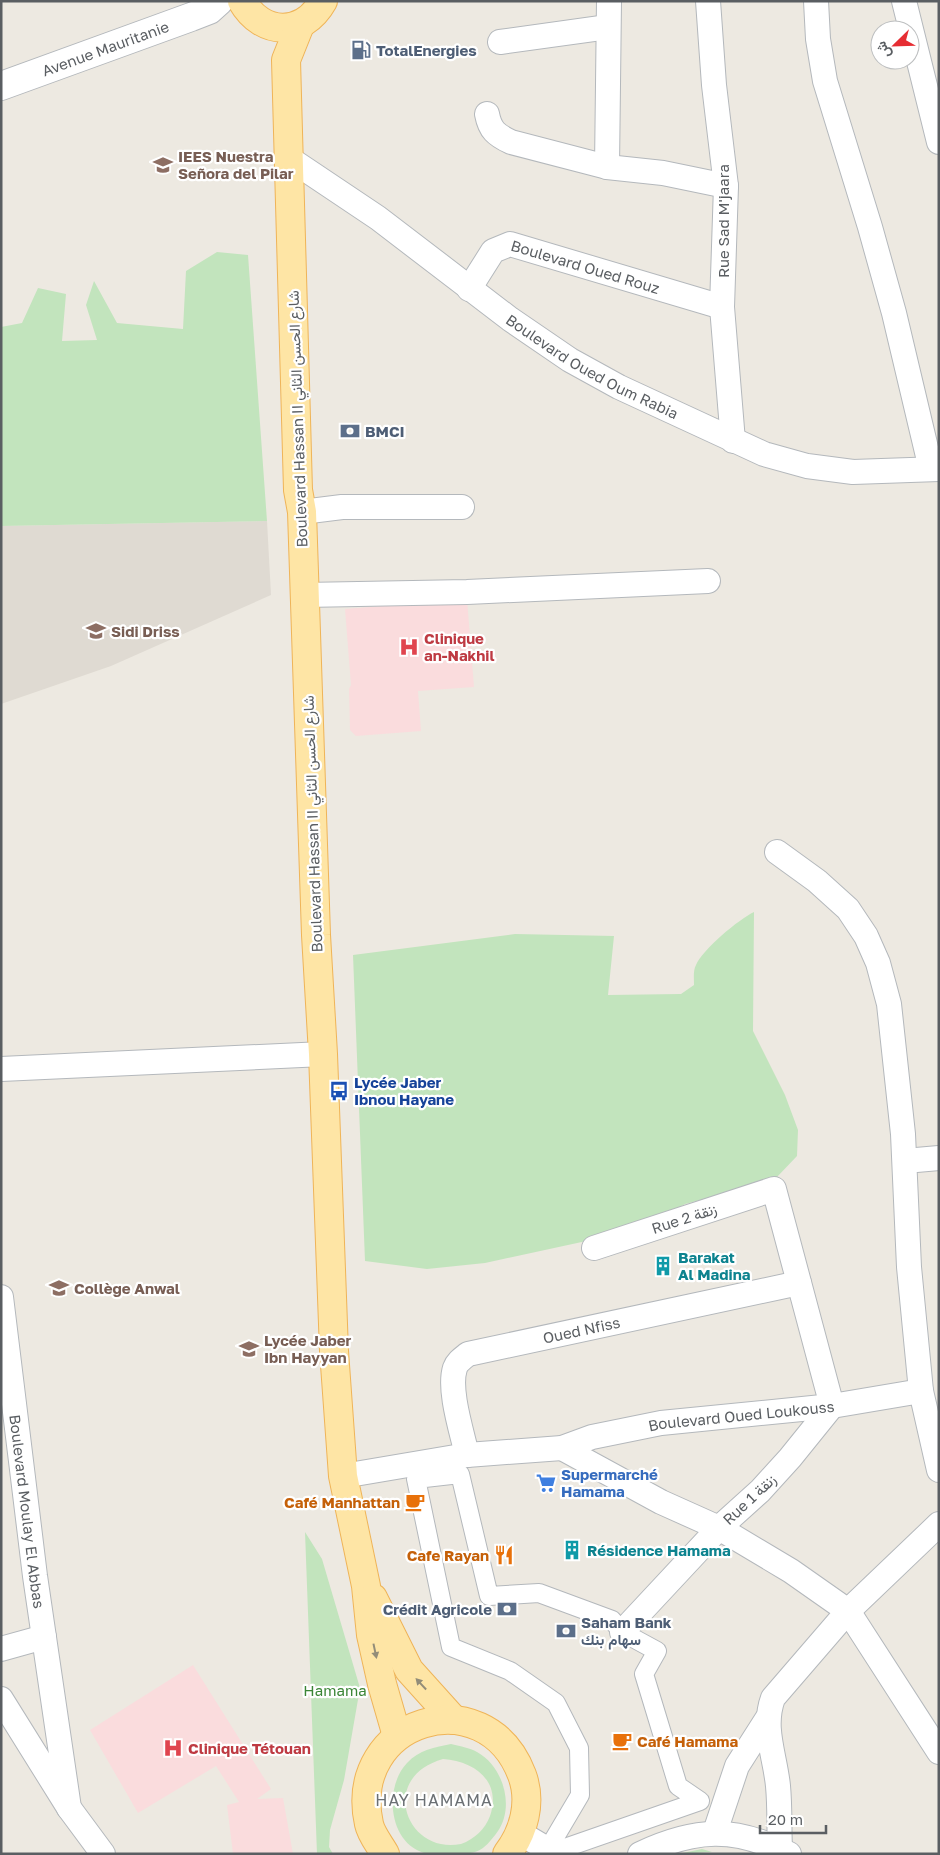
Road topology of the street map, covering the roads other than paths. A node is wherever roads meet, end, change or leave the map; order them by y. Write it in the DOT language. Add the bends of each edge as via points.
graph roads {
  1 [pos="323,1"];
  2 [pos="609,1"];
  3 [pos="708,1"];
  4 [pos="816,1"];
  5 [pos="904,1"];
  6 [pos="214,6"];
  7 [pos="251,12"];
  8 [pos="300,25"];
  9 [pos="608,27"];
  10 [pos="500,42"];
  11 [pos="286,60"];
  12 [pos="1,86"];
  13 [pos="487,114"];
  14 [pos="939,142"];
  15 [pos="287,157"];
  16 [pos="607,168"];
  17 [pos="726,186"];
  18 [pos="469,288"];
  19 [pos="722,307"];
  20 [pos="733,441"];
  21 [pos="935,469"];
  22 [pos="462,507"];
  23 [pos="302,512"];
  24 [pos="708,581"];
  25 [pos="304,595"];
  26 [pos="778,852"];
  27 [pos="323,1054"];
  28 [pos="1,1069"];
  29 [pos="939,1158"];
  30 [pos="905,1161"];
  31 [pos="594,1248"];
  32 [pos="799,1283"];
  33 [pos="1,1297"];
  34 [pos="921,1391"];
  35 [pos="832,1406"];
  36 [pos="562,1448"];
  37 [pos="467,1455"];
  38 [pos="939,1470"];
  39 [pos="343,1476"];
  40 [pos="939,1524"];
  41 [pos="719,1528"];
  42 [pos="366,1586"];
  43 [pos="848,1611"];
  44 [pos="622,1632"];
  45 [pos="44,1637"];
  46 [pos="1,1648"];
  47 [pos="1,1699"];
  48 [pos="767,1719"];
  49 [pos="454,1720"];
  50 [pos="397,1736"];
  51 [pos="939,1752"];
  52 [pos="70,1808"];
  53 [pos="715,1832"];
  54 [pos="513,1847"];
  55 [pos="676,1847"];
  56 [pos="785,1851"];
  57 [pos="644,1852"];
  58 [pos="103,1854"];
  59 [pos="385,1854"];
  60 [pos="562,1854"];
  61 [pos="622,1854"];
  1 -- 8 [label="main road" via="316,13"];
  2 -- 9 [label="street"];
  3 -- 17 [label="street, Rue Sad M'jaara"];
  4 -- 21 [label="street" via="825,81 873,236"];
  5 -- 14 [label="street"];
  6 -- 7 [label="street, Avenue Mauritanie"];
  6 -- 12 [label="street, Avenue Mauritanie"];
  7 -- 8 [label="main road" via="282,28"];
  7 -- 11 [label="main road"];
  8 -- 11 [label="main road, Boulevard Hassan II شارع الحسن الثاني"];
  9 -- 10 [label="street"];
  9 -- 16 [label="street"];
  11 -- 15 [label="main road, Boulevard Hassan II شارع الحسن الثاني"];
  13 -- 16 [label="street" via="496,135 511,142"];
  15 -- 18 [label="street, Boulevard Oued Oum Rabia" via="378,218"];
  15 -- 23 [label="main road, Boulevard Hassan II شارع الحسن الثاني" via="298,490"];
  16 -- 17 [label="street" via="663,173"];
  17 -- 19 [label="street, Rue Sad M'jaara"];
  18 -- 19 [label="street, Boulevard Oued Rouz" via="493,251 510,244"];
  18 -- 20 [label="street, Boulevard Oued Oum Rabia" via="570,360"];
  19 -- 20 [label="street, Rue Sad M'jaara"];
  20 -- 21 [label="street, Boulevard Oued Oum Rabia" via="807,466 853,472"];
  22 -- 23 [label="street" via="342,507"];
  23 -- 25 [label="main road, Boulevard Hassan II شارع الحسن الثاني"];
  24 -- 25 [label="street"];
  25 -- 27 [label="main road, Boulevard Hassan II شارع الحسن الثاني"];
  26 -- 30 [label="street" via="848,909 866,936 878,963 889,1004"];
  27 -- 28 [label="street"];
  27 -- 39 [label="main road, Boulevard Hassan II شارع الحسن الثاني" via="334,1342"];
  29 -- 30 [label="street"];
  30 -- 34 [label="street" via="909,1266"];
  31 -- 32 [label="street, Rue 2 زنقة" via="774,1189"];
  32 -- 35 [label="street"];
  32 -- 37 [label="street, Oued Nfiss" via="468,1354 455,1368 453,1382"];
  33 -- 45 [label="street, Boulevard Moulay El Abbas"];
  34 -- 35 [label="street, Boulevard Oued Loukouss"];
  34 -- 38 [label="street"];
  35 -- 36 [label="street, Boulevard Oued Loukouss" via="661,1422 592,1437"];
  35 -- 41 [label="street, Rue 1 زنقة" via="760,1491"];
  36 -- 37 [label="street, Boulevard Oued Loukouss"];
  36 -- 41 [label="street" via="661,1502"];
  37 -- 39 [label="street, Boulevard Oued Loukouss"];
  39 -- 42 [label="main road, Boulevard Hassan II شارع الحسن الثاني"];
  40 -- 43 [label="street"];
  41 -- 43 [label="street"];
  41 -- 44 [label="street, Rue 1 زنقة"];
  49 -- 42 [label="main road, Boulevard Hassan II شارع الحسن الثاني, one-way" via="409,1670"];
  42 -- 50 [label="main road, Boulevard Hassan II شارع الحسن الثاني, one-way" via="371,1635"];
  43 -- 48 [label="street" via="773,1698"];
  43 -- 51 [label="street"];
  44 -- 44 [label="street" via="612,1620 538,1593 490,1596 460,1474 416,1479 451,1648 510,1671 556,1703 579,1748 580,1795 554,1839 562,1849 700,1801 678,1786 644,1674 657,1651"];
  45 -- 46 [label="street"];
  45 -- 52 [label="street, Boulevard Moulay El Abbas"];
  47 -- 52 [label="street"];
  48 -- 53 [label="street" via="737,1766"];
  48 -- 56 [label="street"];
  49 -- 50 [label="main road" via="434,1720"];
  49 -- 54 [label="main road" via="479,1727 500,1740 516,1760 525,1784 526,1809"];
  50 -- 59 [label="main road" via="375,1761 365,1792 369,1826"];
  52 -- 58 [label="street"];
  53 -- 55 [label="street"];
  53 -- 56 [label="street" via="746,1836"];
  54 -- 60 [label="street" via="542,1846"];
  55 -- 57 [label="street"];
  57 -- 61 [label="street"];
}
